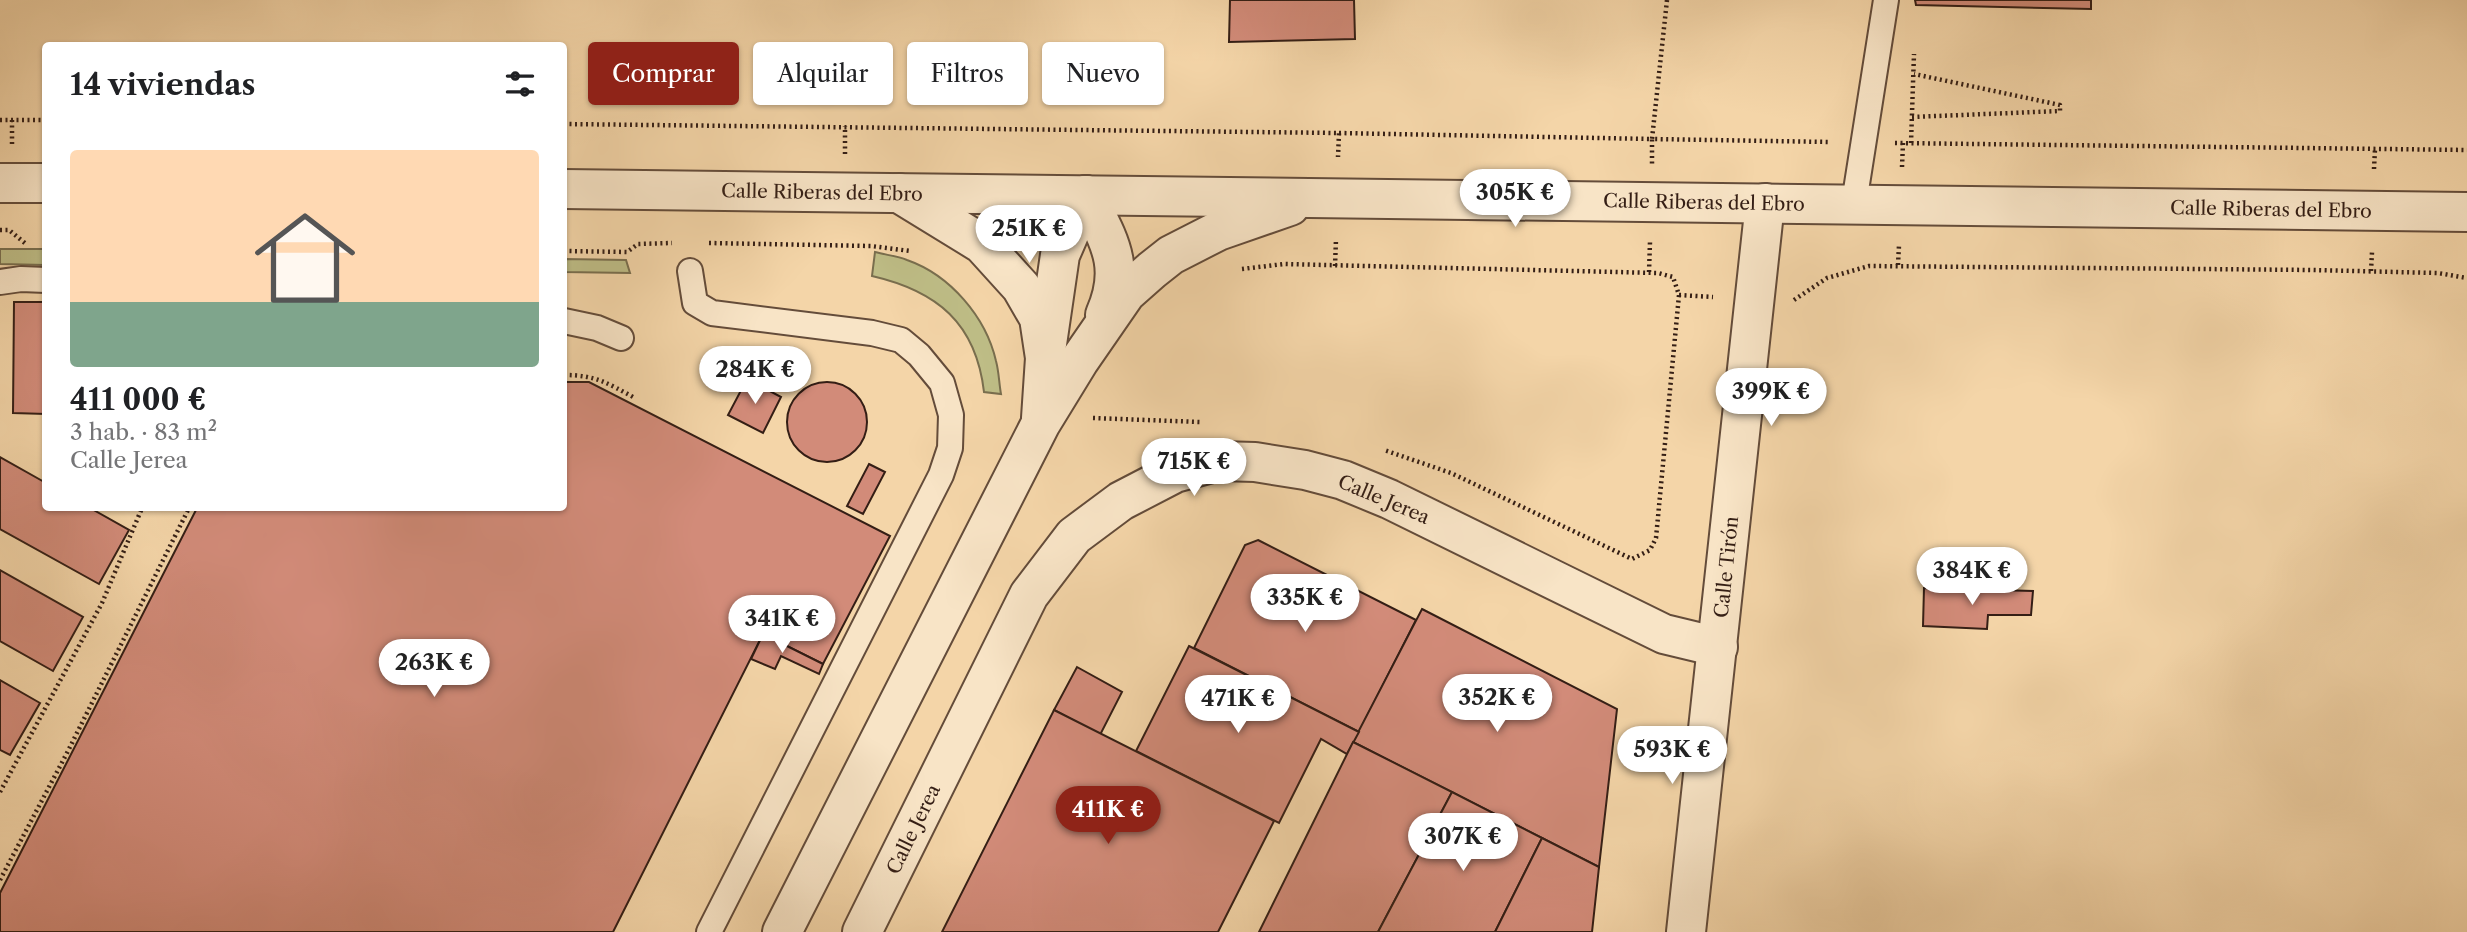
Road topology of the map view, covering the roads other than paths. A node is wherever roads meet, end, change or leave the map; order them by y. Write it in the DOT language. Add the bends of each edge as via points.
graph roads {
  1 [pos="1886,0"];
  2 [pos="0,183"];
  3 [pos="42,183"];
  4 [pos="567,189"];
  5 [pos="899,193"];
  6 [pos="1086,195"];
  7 [pos="1326,197"];
  8 [pos="1765,203"];
  9 [pos="1854,203"];
  10 [pos="2467,212"];
  11 [pos="690,271"];
  12 [pos="42,280"];
  13 [pos="0,282"];
  14 [pos="567,322"];
  15 [pos="1096,336"];
  16 [pos="621,338"];
  17 [pos="1045,358"];
  18 [pos="1041,423"];
  19 [pos="1718,647"];
  20 [pos="709,932"];
  21 [pos="782,932"];
  22 [pos="862,932"];
  23 [pos="1686,932"];
  1 -- 9 [label="lane"];
  2 -- 3 [label="street"];
  4 -- 5 [label="street, Calle Riberas del Ebro"];
  5 -- 6 [label="street, Calle Riberas del Ebro"];
  5 -- 17 [label="street" via="982,244 1001,263 1039,318"];
  6 -- 7 [label="street, Calle Riberas del Ebro"];
  6 -- 15 [label="street" via="1110,244 1116,269 1114,295"];
  6 -- 17 [label="street" via="1060,255"];
  7 -- 8 [label="street, Calle Riberas del Ebro"];
  7 -- 15 [label="street" via="1218,231 1171,255 1126,293"];
  8 -- 9 [label="street, Calle Riberas del Ebro"];
  8 -- 19 [label="street, Calle Tirón"];
  9 -- 10 [label="street, Calle Riberas del Ebro"];
  11 -- 20 [label="lane" via="695,303 712,313 901,340 942,383 951,415 950,449 941,475"];
  12 -- 13 [label="lane"];
  14 -- 16 [label="lane"];
  15 -- 18 [label="street"];
  17 -- 18 [label="street"];
  18 -- 21 [label="street"];
  19 -- 22 [label="street, Calle Jerea" via="1664,634 1343,480 1255,462 1219,461 1175,473 1121,501 1074,536 1029,595"];
  19 -- 23 [label="street, Calle Tirón"];
}
